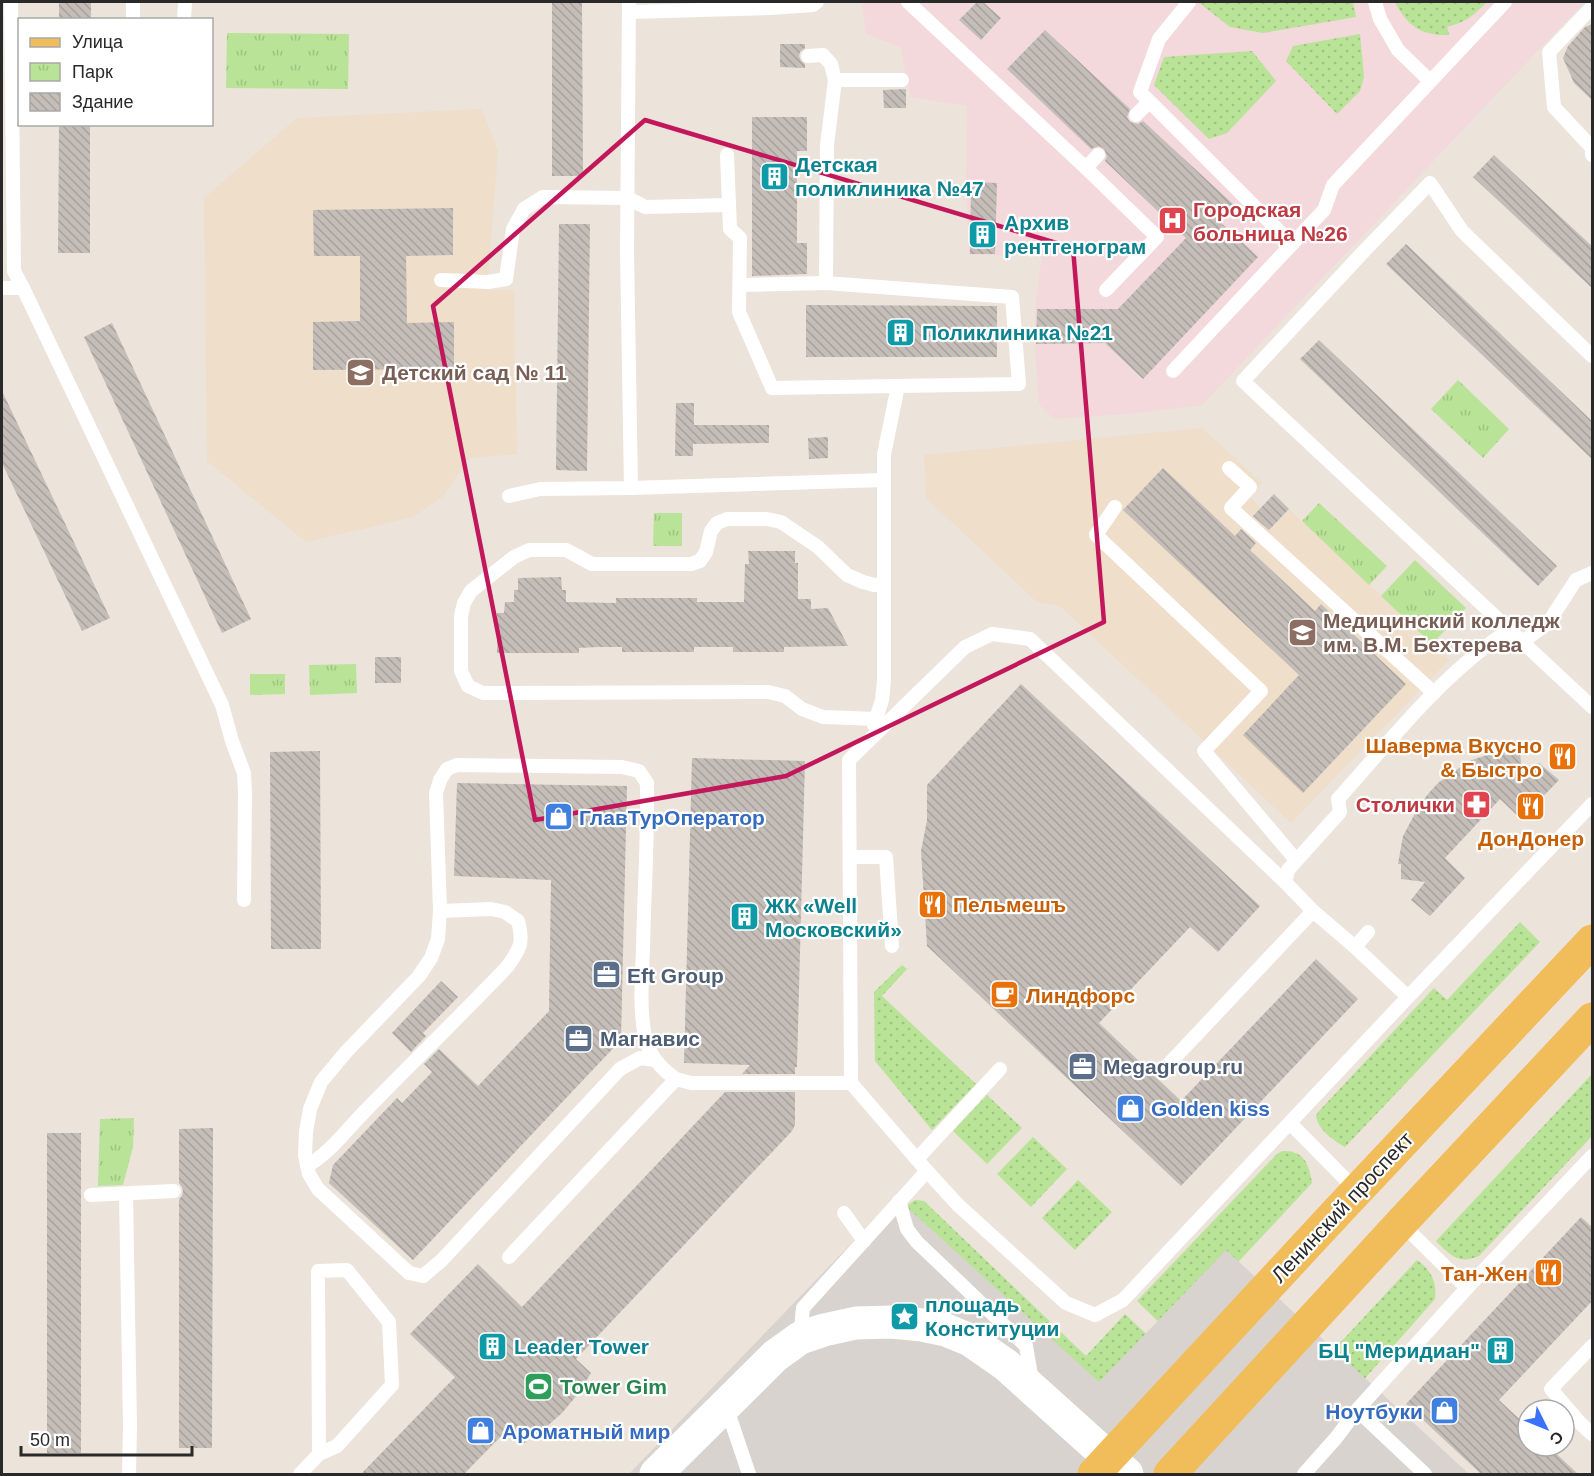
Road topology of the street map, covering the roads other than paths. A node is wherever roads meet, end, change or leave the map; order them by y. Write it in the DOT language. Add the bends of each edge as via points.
graph roads {
  1 [pos="11,2"];
  2 [pos="133,2"];
  3 [pos="185,2"];
  4 [pos="817,2"];
  5 [pos="908,2"];
  6 [pos="1189,2"];
  7 [pos="1375,2"];
  8 [pos="1505,2"];
  9 [pos="629,7"];
  10 [pos="1593,7"];
  11 [pos="133,18"];
  12 [pos="184,18"];
  13 [pos="808,56"];
  14 [pos="835,80"];
  15 [pos="902,80"];
  16 [pos="1430,81"];
  17 [pos="1149,102"];
  18 [pos="1136,115"];
  19 [pos="727,154"];
  20 [pos="1098,155"];
  21 [pos="1593,155"];
  22 [pos="1086,168"];
  23 [pos="628,198"];
  24 [pos="729,205"];
  25 [pos="1292,244"];
  26 [pos="441,280"];
  27 [pos="826,283"];
  28 [pos="740,285"];
  29 [pos="2,288"];
  30 [pos="23,288"];
  31 [pos="1106,290"];
  32 [pos="1593,356"];
  33 [pos="1173,370"];
  34 [pos="898,386"];
  35 [pos="1229,468"];
  36 [pos="884,480"];
  37 [pos="631,488"];
  38 [pos="509,496"];
  39 [pos="1115,507"];
  40 [pos="1593,573"];
  41 [pos="884,585"];
  42 [pos="1509,630"];
  43 [pos="1522,642"];
  44 [pos="1434,693"];
  45 [pos="1593,707"];
  46 [pos="877,718"];
  47 [pos="865,745"];
  48 [pos="1593,804"];
  49 [pos="850,857"];
  50 [pos="1296,860"];
  51 [pos="1285,882"];
  52 [pos="244,900"];
  53 [pos="440,911"];
  54 [pos="1313,911"];
  55 [pos="1368,932"];
  56 [pos="1593,941"];
  57 [pos="892,946"];
  58 [pos="1355,947"];
  59 [pos="1408,997"];
  60 [pos="1593,1019"];
  61 [pos="655,1060"];
  62 [pos="1167,1066"];
  63 [pos="1000,1069"];
  64 [pos="676,1079"];
  65 [pos="852,1083"];
  66 [pos="1290,1123"];
  67 [pos="1593,1156"];
  68 [pos="917,1159"];
  69 [pos="308,1166"];
  70 [pos="927,1171"];
  71 [pos="174,1191"];
  72 [pos="1357,1191"];
  73 [pos="126,1194"];
  74 [pos="91,1195"];
  75 [pos="898,1201"];
  76 [pos="844,1213"];
  77 [pos="1401,1223"];
  78 [pos="864,1242"];
  79 [pos="509,1257"];
  80 [pos="1467,1288"];
  81 [pos="800,1338"];
  82 [pos="1593,1346"];
  83 [pos="1033,1390"];
  84 [pos="726,1404"];
  85 [pos="1357,1410"];
  86 [pos="1593,1434"];
  87 [pos="319,1454"];
  88 [pos="1110,1469"];
  89 [pos="129,1474"];
  90 [pos="300,1474"];
  91 [pos="656,1474"];
  92 [pos="749,1474"];
  93 [pos="1170,1474"];
  94 [pos="1304,1474"];
  95 [pos="1425,1474"];
  1 -- 30 [label="lane" via="14,271"];
  2 -- 11 [label="lane"];
  3 -- 12 [label="lane"];
  4 -- 9 [label="lane" via="771,8"];
  5 -- 22 [label="lane"];
  6 -- 17 [label="lane" via="1159,39 1140,92"];
  7 -- 16 [label="lane" via="1398,51"];
  8 -- 16 [label="lane"];
  9 -- 23 [label="lane"];
  10 -- 21 [label="lane" via="1550,52 1554,107 1592,147"];
  13 -- 14 [label="lane" via="823,55 828,59"];
  14 -- 15 [label="lane"];
  14 -- 27 [label="lane" via="826,145"];
  16 -- 25 [label="lane" via="1333,185 1324,210"];
  17 -- 18 [label="lane"];
  17 -- 25 [label="lane"];
  19 -- 24 [label="lane"];
  20 -- 22 [label="lane"];
  22 -- 31 [label="lane" via="1157,237"];
  23 -- 24 [label="lane" via="645,207"];
  23 -- 26 [label="lane" via="543,197 524,209 513,229 506,279"];
  23 -- 37 [label="lane"];
  24 -- 28 [label="lane" via="730,229 740,238"];
  25 -- 33 [label="lane"];
  27 -- 28 [label="lane"];
  27 -- 34 [label="lane" via="1012,297 1019,384"];
  28 -- 34 [label="lane" via="740,312 772,388"];
  29 -- 30 [label="lane"];
  30 -- 52 [label="lane" via="222,705 244,773"];
  32 -- 42 [label="lane" via="1462,231 1430,183 1243,381"];
  34 -- 36 [label="lane" via="884,454"];
  35 -- 44 [label="lane" via="1250,487 1231,508"];
  36 -- 37 [label="lane"];
  36 -- 41 [label="lane"];
  37 -- 38 [label="lane" via="540,489"];
  39 -- 50 [label="lane" via="1096,535 1261,691 1204,751"];
  40 -- 43 [label="lane" via="1576,580 1548,622"];
  41 -- 46 [label="lane" via="884,681"];
  41 -- 46 [label="lane" via="873,585 847,574 819,547 781,522 727,519 717,523 706,552 700,561 691,564 592,564 566,550 529,550 471,591 461,616 461,671 468,686 483,693 768,692 785,696 802,709 823,717"];
  42 -- 43 [label="lane"];
  42 -- 44 [label="lane" via="1486,645"];
  43 -- 45 [label="lane"];
  44 -- 50 [label="lane" via="1338,799 1340,812"];
  46 -- 47 [label="lane"];
  47 -- 49 [label="lane" via="849,760"];
  47 -- 51 [label="lane" via="965,647 992,634 1030,639"];
  48 -- 59 [label="lane"];
  49 -- 57 [label="lane" via="886,856"];
  49 -- 65 [label="lane"];
  50 -- 51 [label="lane"];
  51 -- 54 [label="lane"];
  53 -- 61 [label="lane" via="436,793 447,769 458,765 622,767 639,771 646,783 647,801 642,992 645,1035"];
  53 -- 69 [label="lane" via="438,939 419,976 321,1082 306,1132"];
  53 -- 69 [label="lane" via="505,912 518,921 518,951 409,1068 320,1159"];
  54 -- 58 [label="lane"];
  54 -- 62 [label="lane"];
  55 -- 58 [label="lane"];
  56 -- 72 [label="main road, Ленинский проспект"];
  58 -- 59 [label="lane"];
  59 -- 66 [label="lane"];
  60 -- 77 [label="main road"];
  61 -- 64 [label="lane"];
  61 -- 69 [label="lane" via="640,1058 620,1069 423,1276 409,1273 318,1189"];
  63 -- 68 [label="lane"];
  64 -- 65 [label="lane" via="691,1083"];
  64 -- 79 [label="lane"];
  65 -- 68 [label="lane"];
  66 -- 70 [label="lane" via="1123,1300 1095,1316 1066,1302 957,1204"];
  66 -- 72 [label="lane"];
  67 -- 80 [label="lane"];
  68 -- 70 [label="lane"];
  70 -- 75 [label="lane"];
  71 -- 73 [label="lane"];
  72 -- 88 [label="main road, Ленинский проспект"];
  73 -- 74 [label="lane"];
  73 -- 89 [label="lane"];
  75 -- 78 [label="lane"];
  75 -- 83 [label="lane" via="907,1228 917,1242 1026,1346"];
  76 -- 78 [label="lane"];
  77 -- 80 [label="lane"];
  77 -- 93 [label="main road"];
  78 -- 81 [label="lane" via="803,1308"];
  80 -- 85 [label="lane"];
  81 -- 83 [label="main road" via="856,1323 892,1322 946,1330 970,1340"];
  81 -- 84 [label="main road" via="775,1356"];
  82 -- 86 [label="lane" via="1551,1389"];
  83 -- 88 [label="main road"];
  84 -- 91 [label="main road"];
  84 -- 92 [label="lane"];
  85 -- 94 [label="lane"];
  85 -- 95 [label="lane"];
  87 -- 87 [label="lane" via="318,1271 347,1270 389,1322 392,1385 337,1446"];
  87 -- 90 [label="lane"];
}
